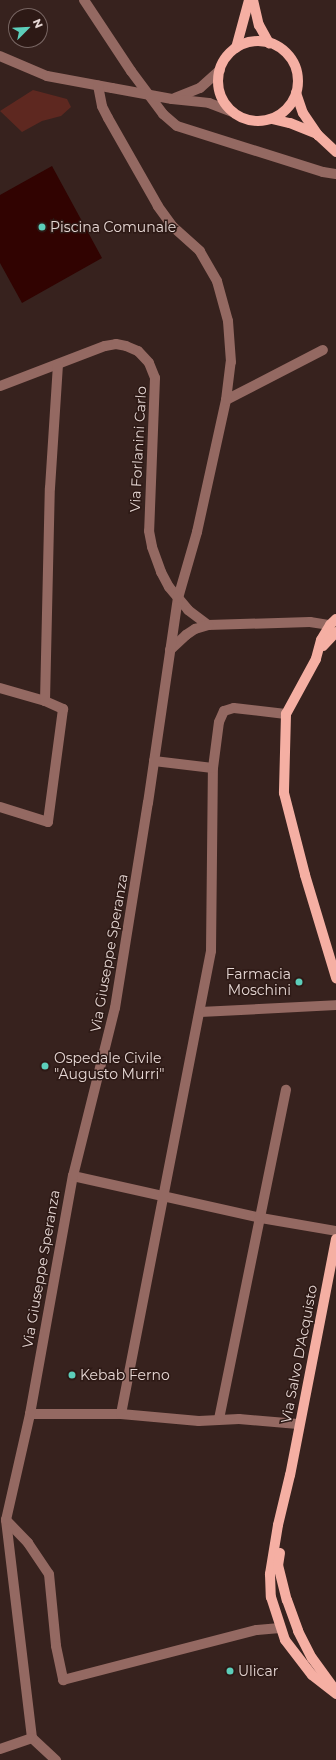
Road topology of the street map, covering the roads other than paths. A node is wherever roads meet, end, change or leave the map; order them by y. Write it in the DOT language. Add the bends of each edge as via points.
graph roads {
  1 [pos="84,0"];
  2 [pos="249,0"];
  3 [pos="254,0"];
  4 [pos="269,43"];
  5 [pos="236,48"];
  6 [pos="0,56"];
  7 [pos="220,70"];
  8 [pos="98,85"];
  9 [pos="296,93"];
  10 [pos="172,99"];
  11 [pos="233,112"];
  12 [pos="272,119"];
  13 [pos="318,135"];
  14 [pos="336,152"];
  15 [pos="336,174"];
  16 [pos="323,350"];
  17 [pos="58,365"];
  18 [pos="0,386"];
  19 [pos="226,400"];
  20 [pos="178,598"];
  21 [pos="208,625"];
  22 [pos="334,625"];
  23 [pos="170,650"];
  24 [pos="0,688"];
  25 [pos="45,700"];
  26 [pos="286,714"];
  27 [pos="154,761"];
  28 [pos="214,768"];
  29 [pos="0,807"];
  30 [pos="336,978"];
  31 [pos="336,1005"];
  32 [pos="200,1012"];
  33 [pos="286,1090"];
  34 [pos="72,1176"];
  35 [pos="164,1196"];
  36 [pos="261,1218"];
  37 [pos="336,1232"];
  38 [pos="336,1239"];
  39 [pos="30,1414"];
  40 [pos="120,1414"];
  41 [pos="219,1419"];
  42 [pos="298,1424"];
  43 [pos="290,1475"];
  44 [pos="3,1520"];
  45 [pos="280,1628"];
  46 [pos="336,1693"];
  47 [pos="32,1738"];
  48 [pos="0,1748"];
  49 [pos="56,1760"];
  1 -- 15 [label="street" via="131,71 163,114 177,126"];
  2 -- 5 [label="main road"];
  3 -- 4 [label="main road" via="259,25"];
  4 -- 5 [label="main road" via="252,42"];
  4 -- 9 [label="main road" via="280,48 295,66 298,80"];
  5 -- 7 [label="main road" via="223,61"];
  6 -- 8 [label="street" via="46,76"];
  7 -- 10 [label="street" via="200,88"];
  7 -- 11 [label="main road" via="220,93 225,104"];
  8 -- 10 [label="street, bridge"];
  8 -- 19 [label="street, Via Giuseppe Speranza" via="102,106 158,206 173,227 200,251 217,281 228,321 231,362"];
  9 -- 12 [label="main road" via="283,113"];
  9 -- 13 [label="main road" via="304,113"];
  10 -- 11 [label="street" via="209,103"];
  11 -- 12 [label="main road" via="245,119"];
  12 -- 13 [label="main road" via="290,123"];
  13 -- 14 [label="main road"];
  16 -- 19 [label="street"];
  17 -- 18 [label="street, Via Forlanini Carlo"];
  17 -- 20 [label="street, Via Forlanini Carlo" via="116,344 138,351 149,362 155,378 155,395 148,531 161,572"];
  17 -- 25 [label="street" via="50,488"];
  19 -- 20 [label="street, Via Giuseppe Speranza" via="197,532"];
  20 -- 21 [label="street, Via Forlanini Carlo" via="188,610"];
  20 -- 23 [label="street, Via Giuseppe Speranza"];
  21 -- 22 [label="street" via="310,622"];
  21 -- 23 [label="street" via="195,629"];
  22 -- 26 [label="main road"];
  23 -- 27 [label="street, Via Giuseppe Speranza"];
  24 -- 25 [label="street"];
  25 -- 29 [label="street" via="63,709 48,822"];
  26 -- 28 [label="street" via="234,708 224,711 219,722"];
  26 -- 30 [label="main road" via="284,793"];
  27 -- 28 [label="street"];
  27 -- 34 [label="street, Via Giuseppe Speranza" via="115,1008"];
  28 -- 32 [label="street" via="211,951"];
  31 -- 32 [label="street"];
  32 -- 35 [label="street"];
  33 -- 36 [label="street"];
  34 -- 35 [label="street"];
  34 -- 39 [label="street, Via Giuseppe Speranza"];
  35 -- 36 [label="street"];
  35 -- 40 [label="street"];
  36 -- 37 [label="street"];
  36 -- 41 [label="street"];
  38 -- 42 [label="main road, Via Salvo D'Acquisto"];
  39 -- 40 [label="street"];
  39 -- 44 [label="street, Via Giuseppe Speranza"];
  40 -- 41 [label="street" via="199,1421"];
  41 -- 42 [label="street"];
  42 -- 43 [label="main road, Via Salvo D'Acquisto"];
  43 -- 45 [label="main road, Via Salvo D'Acquisto" via="270,1574 271,1597"];
  43 -- 46 [label="main road, Via Salvo D'Acquisto" via="278,1565 298,1631 312,1658"];
  44 -- 45 [label="street" via="28,1543 49,1574 56,1646 63,1680 257,1630"];
  44 -- 47 [label="street, Via Giuseppe Speranza"];
  45 -- 46 [label="main road, Via Salvo D'Acquisto" via="291,1650 312,1675"];
  47 -- 48 [label="street"];
  47 -- 49 [label="street"];
}
